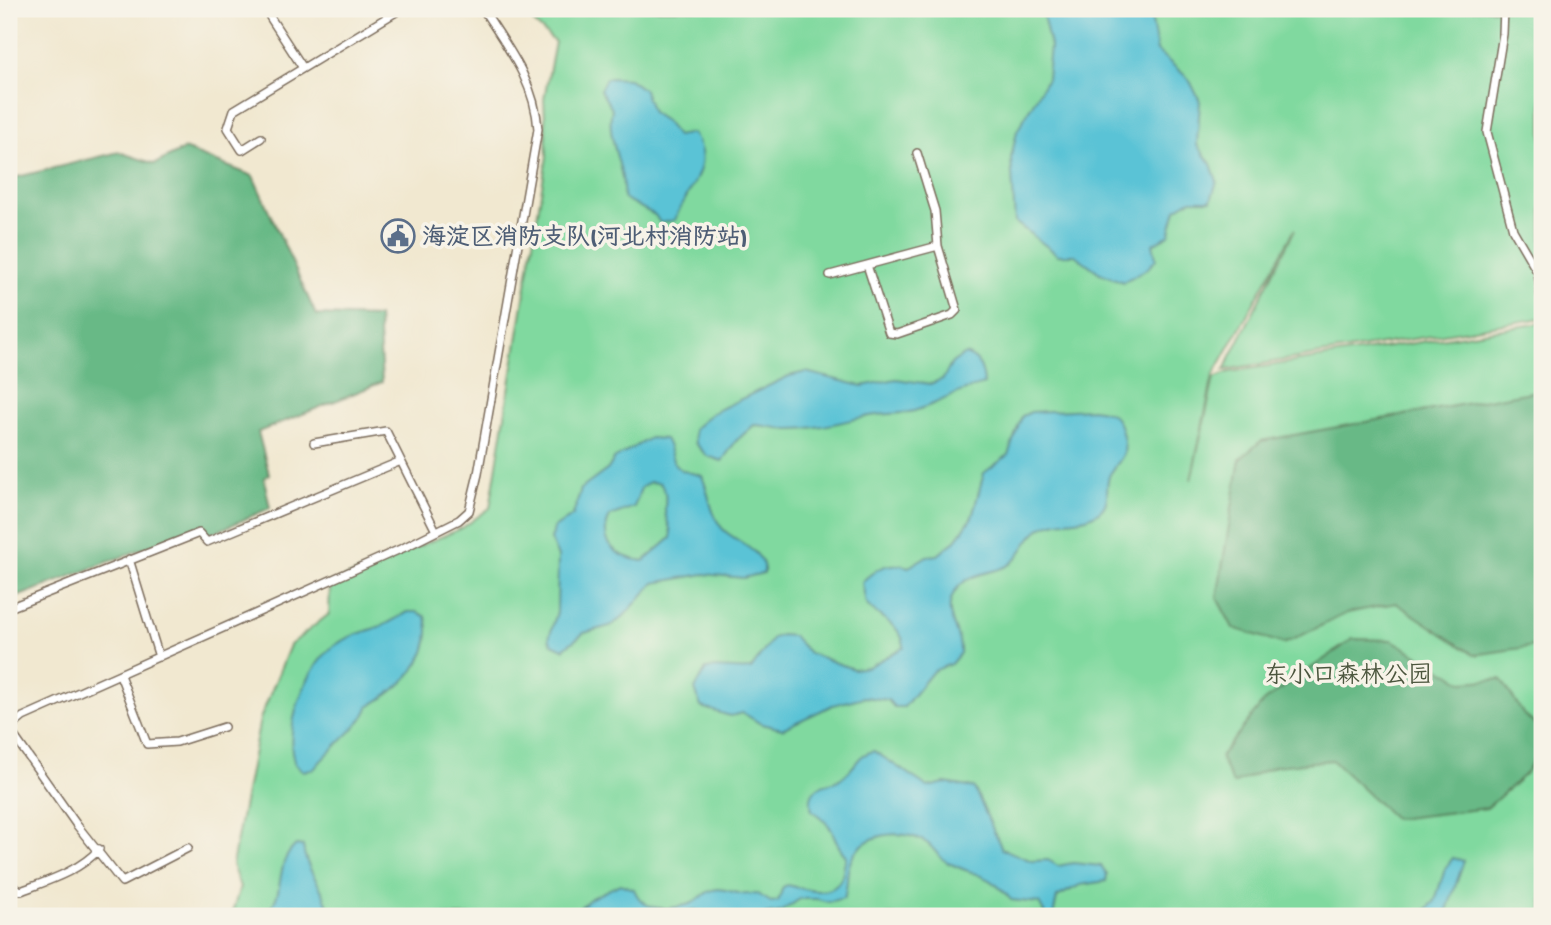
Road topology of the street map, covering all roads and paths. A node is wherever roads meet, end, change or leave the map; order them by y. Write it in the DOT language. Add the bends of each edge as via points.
graph roads {
  1 [pos="274,9"];
  2 [pos="401,9"];
  3 [pos="483,9"];
  4 [pos="1504,9"];
  5 [pos="303,68"];
  6 [pos="261,138"];
  7 [pos="917,153"];
  8 [pos="938,246"];
  9 [pos="867,265"];
  10 [pos="830,275"];
  11 [pos="1542,307"];
  12 [pos="314,443"];
  13 [pos="401,461"];
  14 [pos="436,531"];
  15 [pos="129,559"];
  16 [pos="9,608"];
  17 [pos="159,657"];
  18 [pos="120,675"];
  19 [pos="224,727"];
  20 [pos="9,729"];
  21 [pos="188,848"];
  22 [pos="99,849"];
  23 [pos="9,885"];
  1 -- 5 [label="street" via="270,18"];
  2 -- 5 [label="street"];
  3 -- 14 [label="street" via="516,59 536,102 538,129 469,511"];
  4 -- 11 [label="street" via="1487,132 1513,230 1538,273"];
  5 -- 6 [label="street" via="234,110 228,128 242,150"];
  7 -- 8 [label="street" via="935,211"];
  8 -- 9 [label="street"];
  8 -- 9 [label="street" via="957,310 897,334 889,332"];
  9 -- 10 [label="street"];
  12 -- 13 [label="street" via="386,431"];
  13 -- 14 [label="street"];
  13 -- 15 [label="street" via="207,542 199,533"];
  14 -- 17 [label="street"];
  15 -- 16 [label="street"];
  15 -- 17 [label="street"];
  17 -- 18 [label="street"];
  18 -- 19 [label="street" via="147,744 177,742"];
  18 -- 20 [label="street" via="23,717"];
  20 -- 22 [label="street"];
  21 -- 22 [label="street" via="122,881"];
  22 -- 23 [label="street" via="53,879 21,891"];
}
